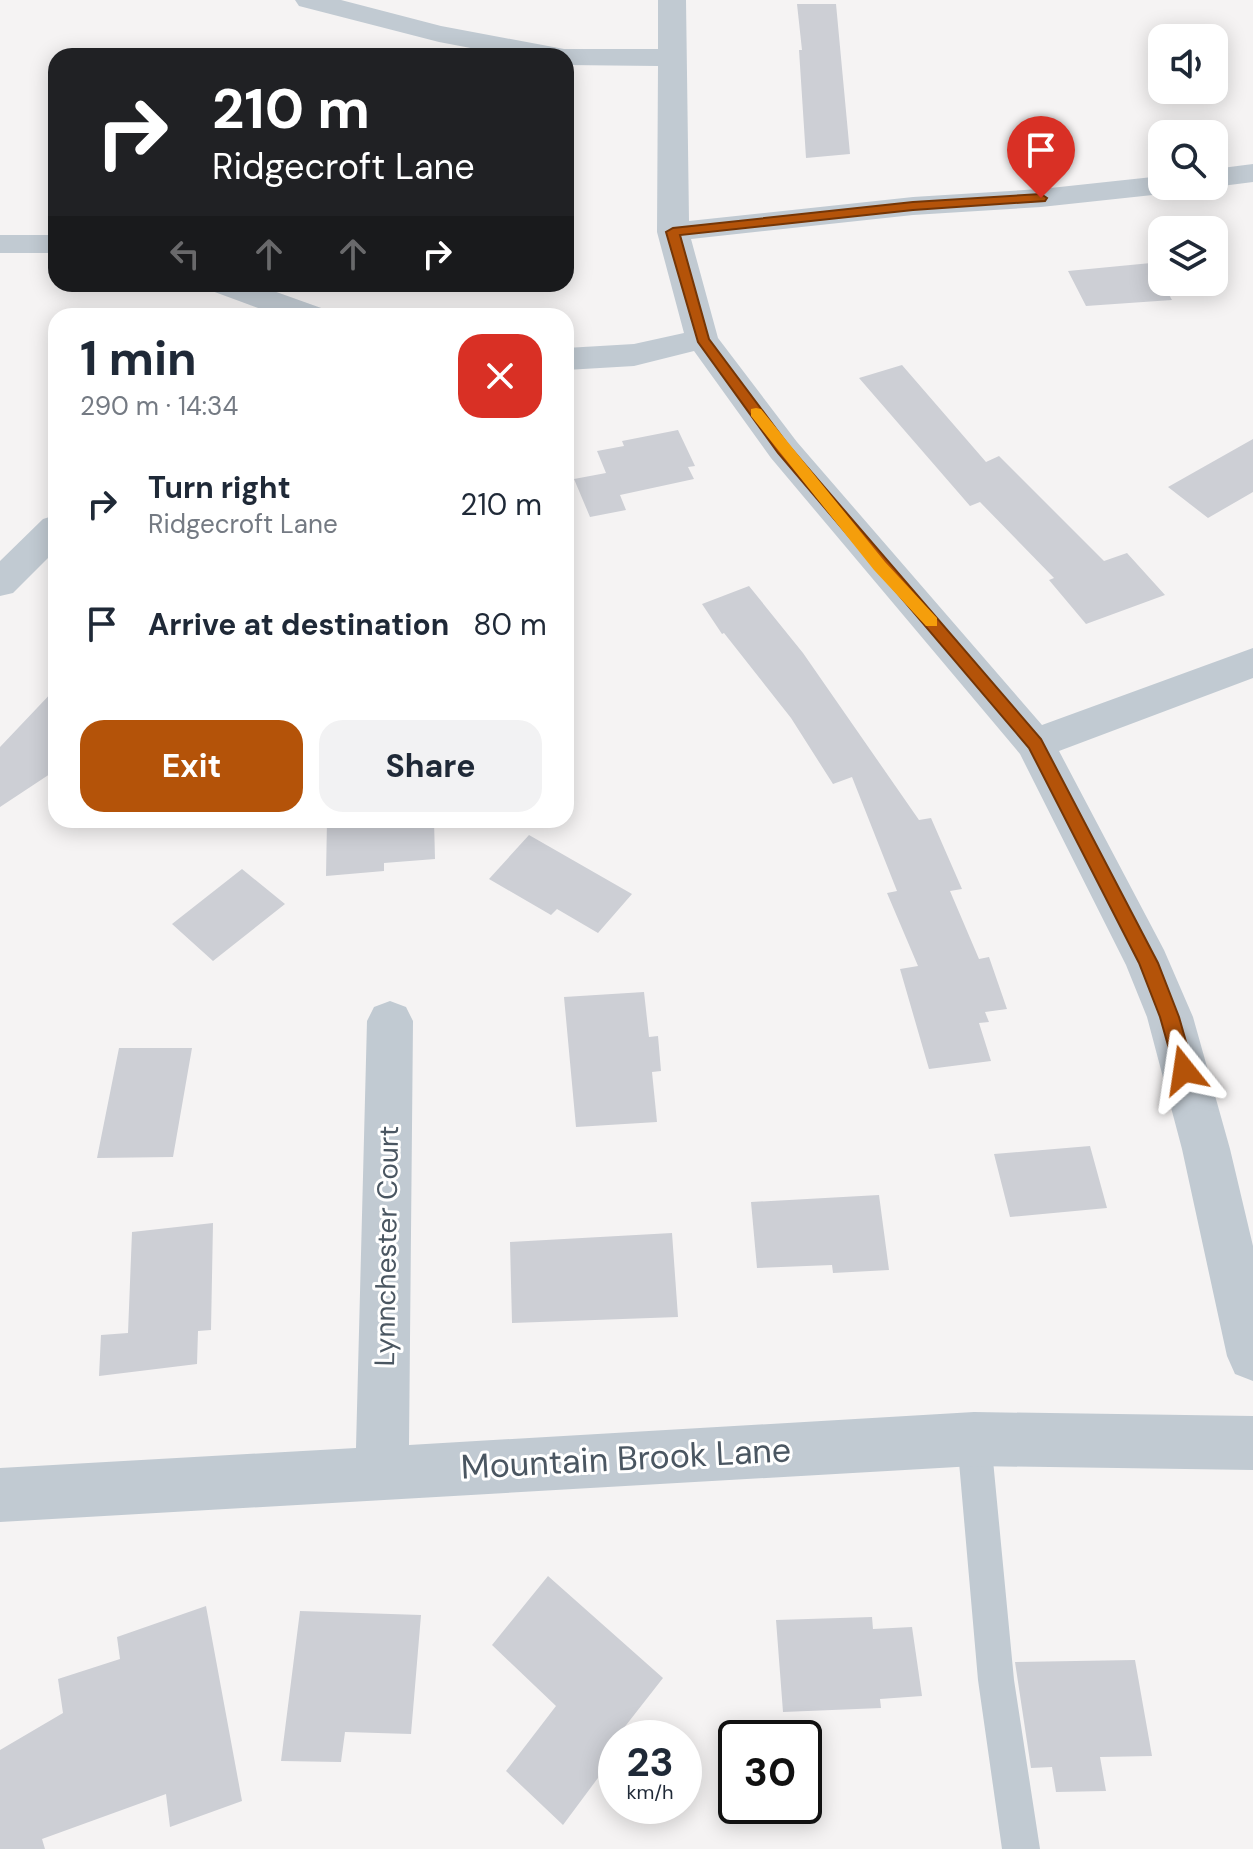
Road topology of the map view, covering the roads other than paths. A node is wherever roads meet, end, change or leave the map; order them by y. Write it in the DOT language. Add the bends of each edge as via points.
graph roads {
  1 [pos="309,0"];
  2 [pos="672,0"];
  3 [pos="514,48"];
  4 [pos="574,57"];
  5 [pos="673,58"];
  6 [pos="1253,173"];
  7 [pos="1228,176"];
  8 [pos="1148,187"];
  9 [pos="673,232"];
  10 [pos="0,244"];
  11 [pos="48,244"];
  12 [pos="238,292"];
  13 [pos="269,308"];
  14 [pos="702,339"];
  15 [pos="574,359"];
  16 [pos="48,536"];
  17 [pos="0,583"];
  18 [pos="1253,663"];
  19 [pos="1035,744"];
  20 [pos="390,1021"];
  21 [pos="1253,1356"];
  22 [pos="974,1439"];
  23 [pos="1253,1443"];
  24 [pos="382,1471"];
  25 [pos="0,1495"];
  26 [pos="1021,1849"];
  1 -- 3 [label="street"];
  2 -- 5 [label="street"];
  4 -- 5 [label="street"];
  5 -- 9 [label="street"];
  6 -- 7 [label="street"];
  8 -- 9 [label="street"];
  9 -- 14 [label="street"];
  10 -- 11 [label="street"];
  12 -- 13 [label="street"];
  14 -- 15 [label="street" via="634,355"];
  14 -- 19 [label="street" via="784,450"];
  16 -- 17 [label="street"];
  18 -- 19 [label="street"];
  19 -- 21 [label="street" via="1148,963 1170,1017"];
  20 -- 24 [label="street, Lynnchester Court"];
  22 -- 23 [label="street, Mountain Brook Lane"];
  22 -- 24 [label="street, Mountain Brook Lane"];
  22 -- 26 [label="lane" via="996,1680"];
  24 -- 25 [label="street, Mountain Brook Lane"];
}
